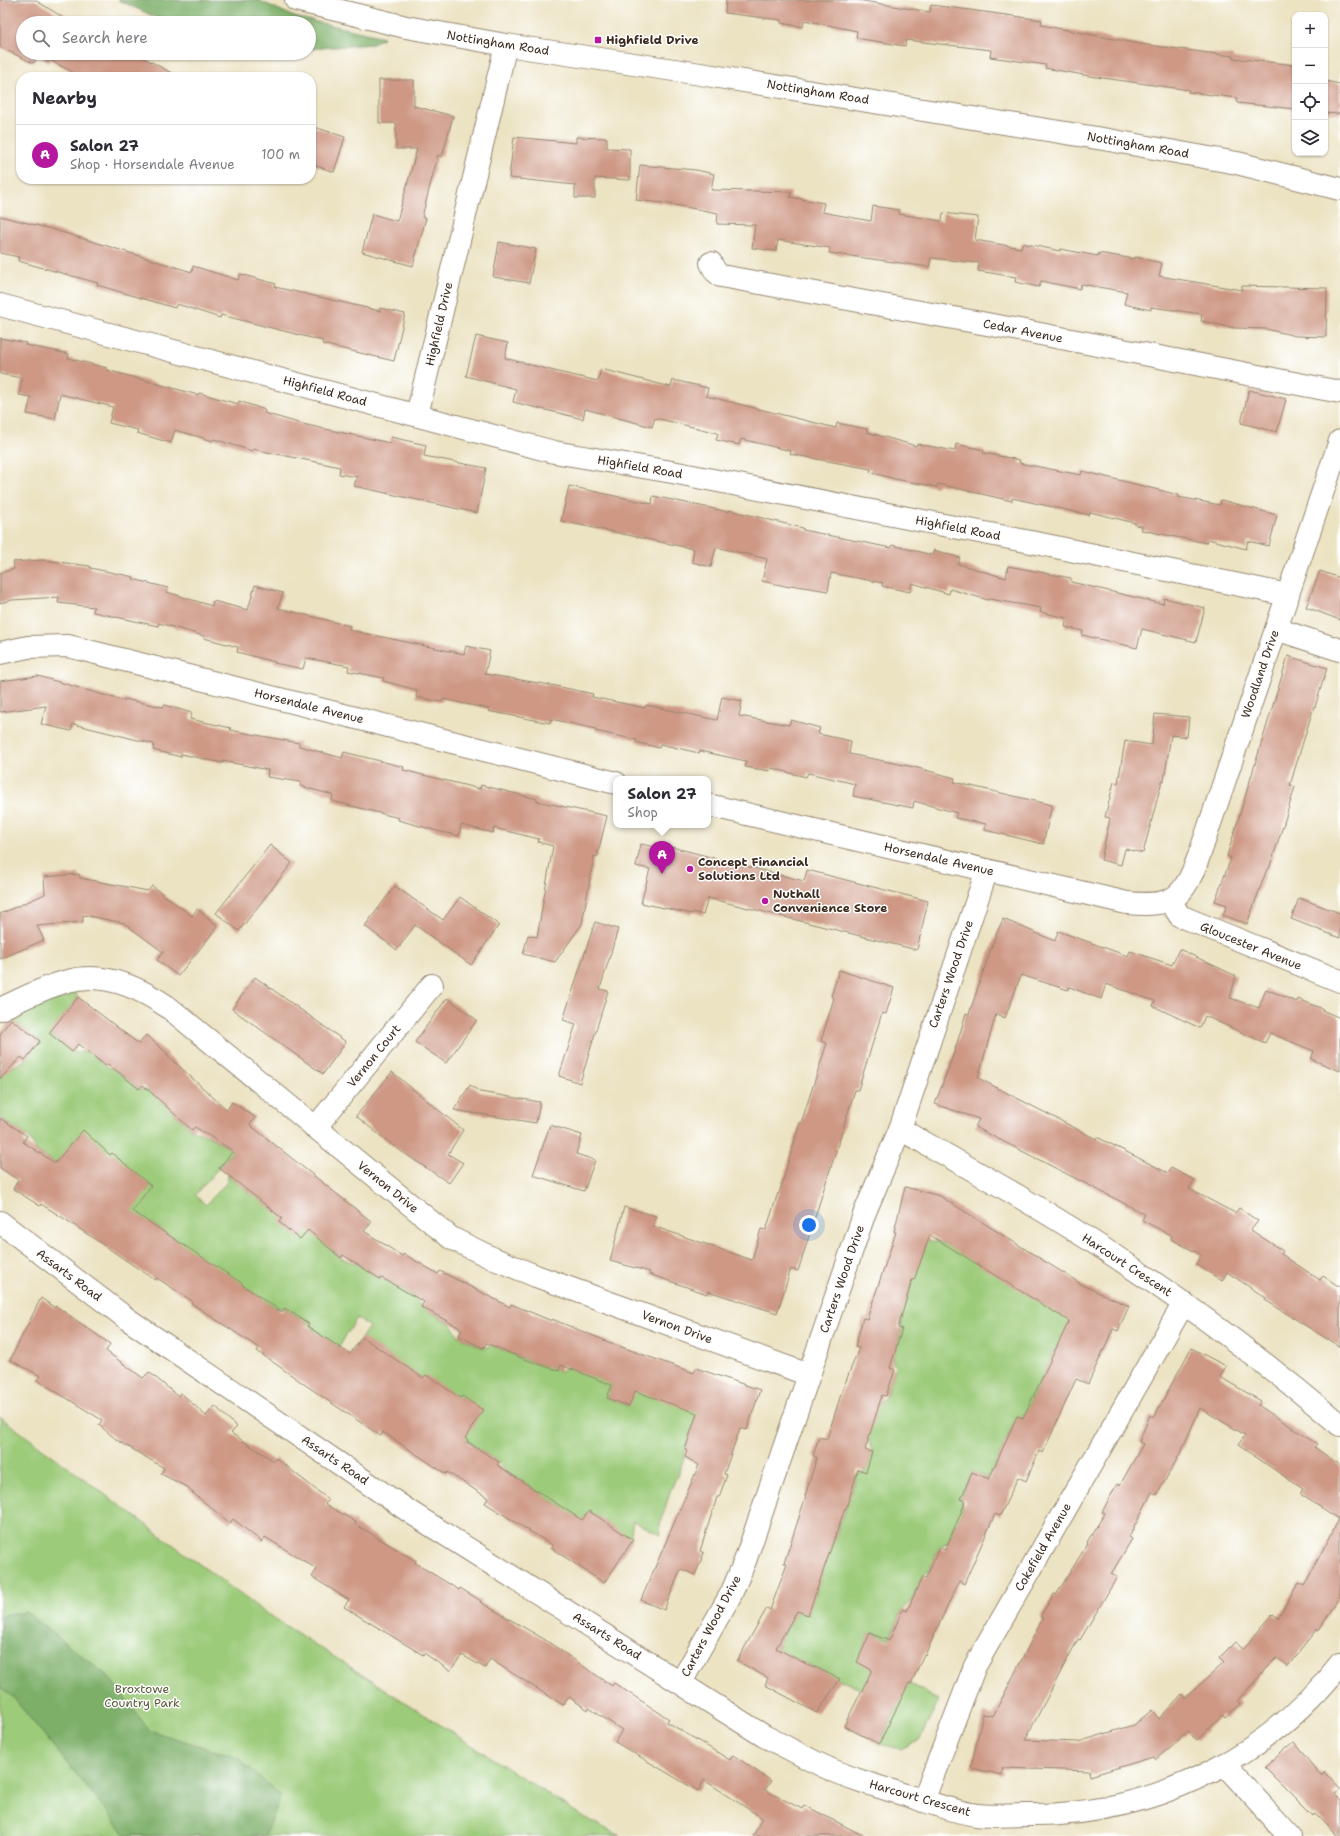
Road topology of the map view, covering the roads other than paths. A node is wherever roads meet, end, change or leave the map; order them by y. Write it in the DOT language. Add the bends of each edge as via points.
graph roads {
  1 [pos="296,0"];
  2 [pos="506,45"];
  3 [pos="1340,189"];
  4 [pos="711,263"];
  5 [pos="0,305"];
  6 [pos="1340,392"];
  7 [pos="417,415"];
  8 [pos="1340,441"];
  9 [pos="1288,595"];
  10 [pos="1276,629"];
  11 [pos="1340,650"];
  12 [pos="0,653"];
  13 [pos="613,782"];
  14 [pos="711,806"];
  15 [pos="987,870"];
  16 [pos="1170,901"];
  17 [pos="1340,981"];
  18 [pos="432,985"];
  19 [pos="0,1009"];
  20 [pos="315,1128"];
  21 [pos="900,1129"];
  22 [pos="0,1222"];
  23 [pos="1184,1303"];
  24 [pos="809,1376"];
  25 [pos="1340,1425"];
  26 [pos="1340,1664"];
  27 [pos="681,1682"];
  28 [pos="1224,1764"];
  29 [pos="923,1801"];
  30 [pos="1290,1836"];
  1 -- 2 [label="street, Nottingham Road" via="406,27"];
  2 -- 3 [label="street, Nottingham Road" via="1109,140 1237,163"];
  2 -- 7 [label="street, Highfield Drive"];
  4 -- 6 [label="street, Cedar Avenue" via="721,276"];
  5 -- 7 [label="street, Highfield Road"];
  7 -- 9 [label="street, Highfield Road" via="554,452 749,487"];
  8 -- 9 [label="street, Woodland Drive"];
  9 -- 10 [label="street, Woodland Drive"];
  10 -- 11 [label="street"];
  10 -- 16 [label="street, Woodland Drive" via="1192,874 1181,893"];
  12 -- 13 [label="street, Horsendale Avenue" via="28,647 68,646"];
  14 -- 15 [label="street, Horsendale Avenue"];
  15 -- 16 [label="street, Horsendale Avenue" via="1127,903 1150,905"];
  15 -- 21 [label="street, Carters Wood Drive"];
  16 -- 17 [label="street, Gloucester Avenue" via="1180,916"];
  18 -- 20 [label="street, Vernon Court"];
  19 -- 20 [label="street, Vernon Drive" via="69,981 91,978 124,984 152,996 168,1007"];
  20 -- 24 [label="street, Vernon Drive" via="451,1238 536,1276"];
  21 -- 23 [label="street, Harcourt Crescent" via="1010,1191 1112,1254"];
  21 -- 24 [label="street, Carters Wood Drive" via="865,1212"];
  22 -- 27 [label="street, Assarts Road" via="126,1318 413,1514"];
  23 -- 25 [label="street, Harcourt Crescent" via="1283,1376"];
  23 -- 29 [label="street, Cokefield Avenue" via="975,1666"];
  24 -- 27 [label="street, Carters Wood Drive" via="742,1568 731,1594"];
  26 -- 28 [label="street, Harcourt Crescent" via="1292,1717 1251,1748"];
  27 -- 29 [label="street, Harcourt Crescent" via="764,1736 822,1766"];
  28 -- 29 [label="street, Harcourt Crescent" via="1168,1791 1126,1804 1060,1814 978,1815"];
  28 -- 30 [label="street"];
}
